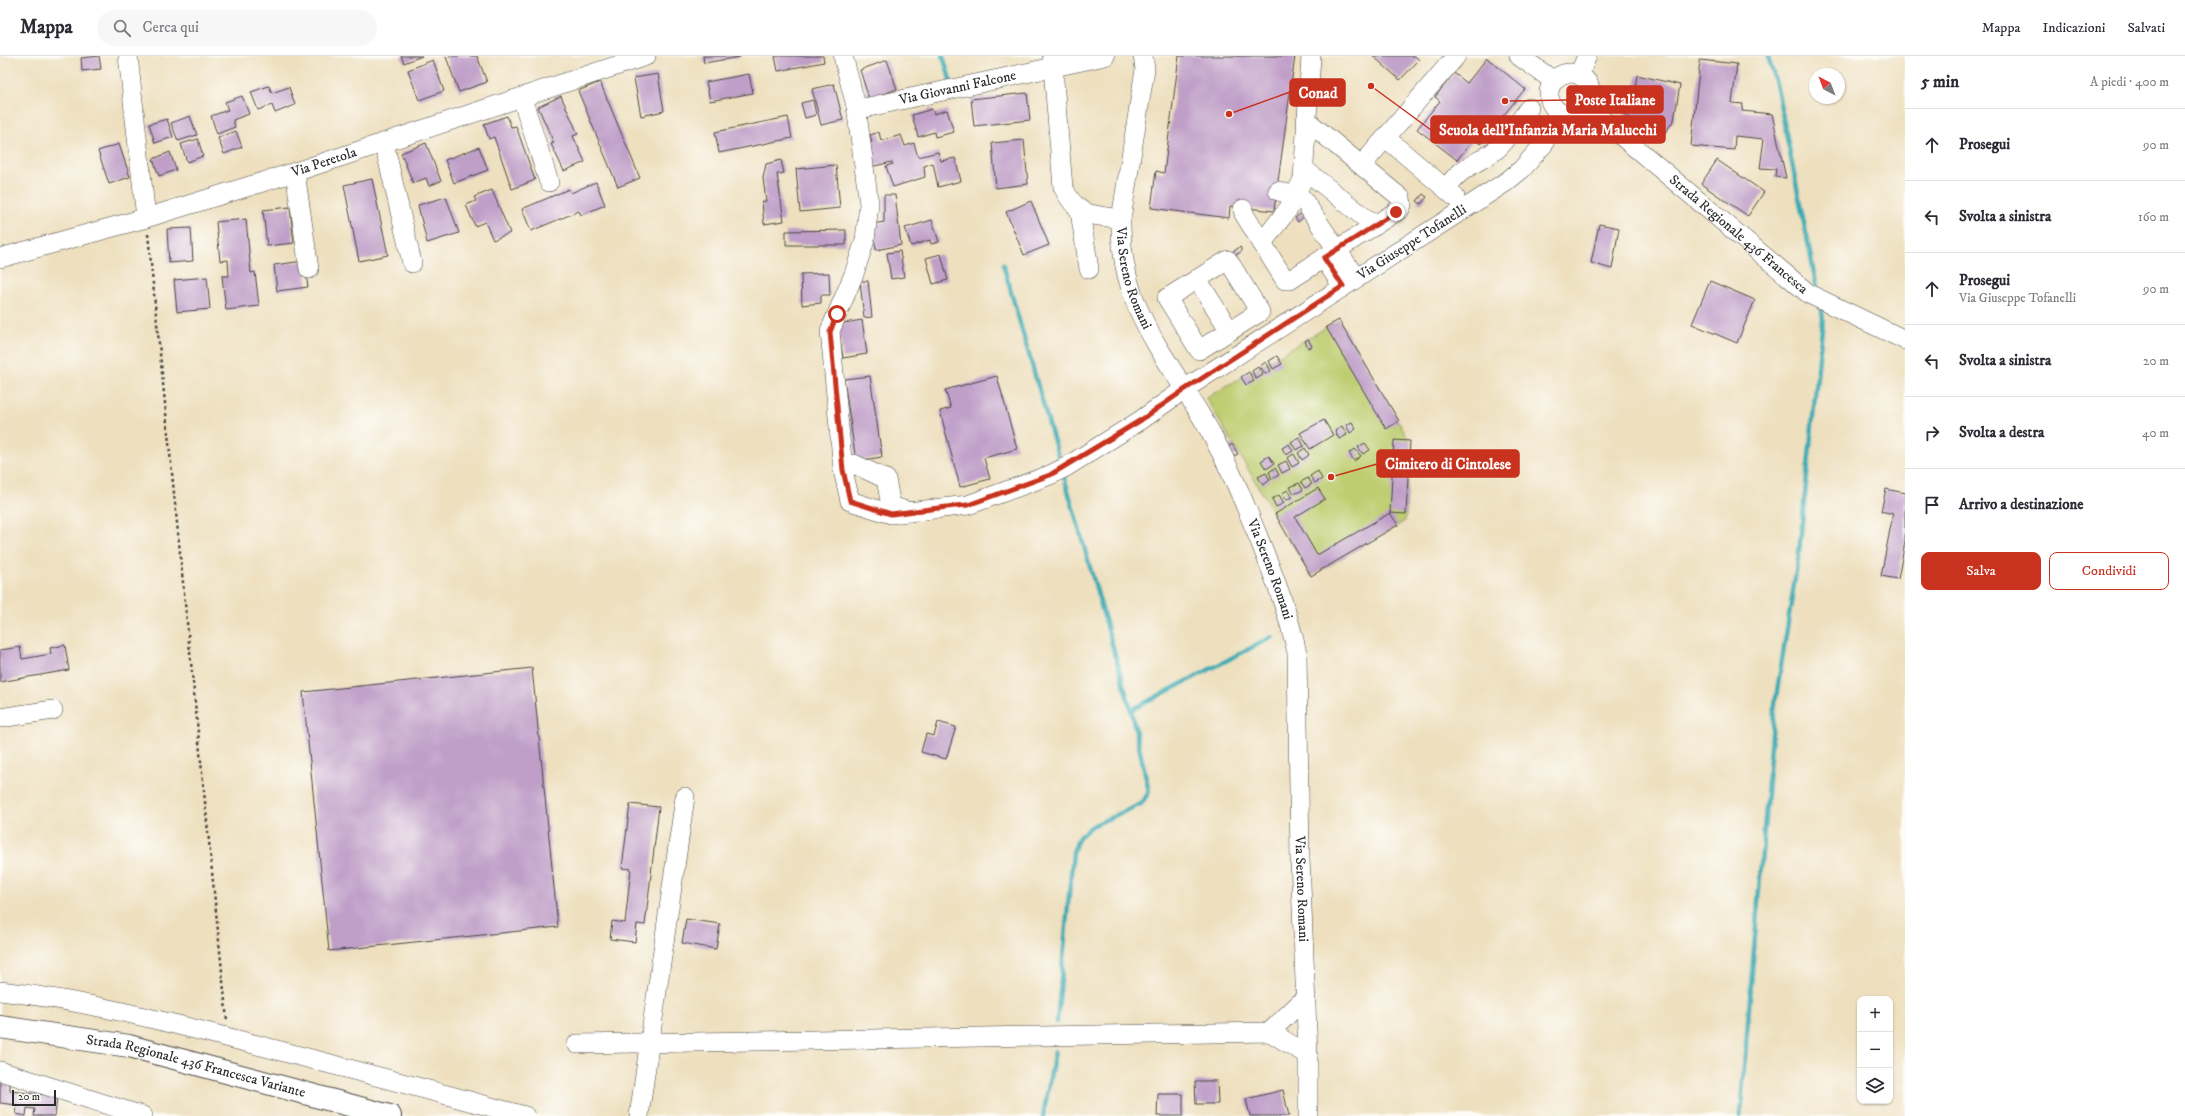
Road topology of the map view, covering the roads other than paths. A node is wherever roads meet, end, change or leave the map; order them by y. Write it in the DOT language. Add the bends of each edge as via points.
graph roads {
  1 [pos="128,56"];
  2 [pos="646,56"];
  3 [pos="843,56"];
  4 [pos="1105,56"];
  5 [pos="1142,56"];
  6 [pos="1311,56"];
  7 [pos="1519,56"];
  8 [pos="1587,56"];
  9 [pos="1453,59"];
  10 [pos="1052,62"];
  11 [pos="1579,75"];
  12 [pos="1554,81"];
  13 [pos="522,98"];
  14 [pos="856,106"];
  15 [pos="1587,107"];
  16 [pos="1529,108"];
  17 [pos="1558,112"];
  18 [pos="1306,120"];
  19 [pos="1386,138"];
  20 [pos="384,143"];
  21 [pos="1362,165"];
  22 [pos="1304,169"];
  23 [pos="295,172"];
  24 [pos="549,182"];
  25 [pos="1447,189"];
  26 [pos="1287,193"];
  27 [pos="1465,208"];
  28 [pos="1243,209"];
  29 [pos="1080,212"];
  30 [pos="146,218"];
  31 [pos="1121,219"];
  32 [pos="1374,226"];
  33 [pos="1262,243"];
  34 [pos="1331,254"];
  35 [pos="0,258"];
  36 [pos="412,263"];
  37 [pos="309,269"];
  38 [pos="1089,269"];
  39 [pos="1198,279"];
  40 [pos="1350,282"];
  41 [pos="1224,335"];
  42 [pos="1905,340"];
  43 [pos="1231,359"];
  44 [pos="1184,390"];
  45 [pos="843,470"];
  46 [pos="910,512"];
  47 [pos="53,710"];
  48 [pos="0,718"];
  49 [pos="685,797"];
  50 [pos="0,991"];
  51 [pos="1306,997"];
  52 [pos="0,1027"];
  53 [pos="1270,1032"];
  54 [pos="650,1042"];
  55 [pos="577,1044"];
  56 [pos="1308,1055"];
  57 [pos="0,1071"];
  58 [pos="143,1116"];
  59 [pos="390,1116"];
  60 [pos="524,1116"];
  61 [pos="640,1116"];
  62 [pos="1308,1116"];
  1 -- 30 [label="street"];
  2 -- 13 [label="street, Via Peretola"];
  3 -- 14 [label="street"];
  4 -- 10 [label="street, Via Giovanni Falcone"];
  5 -- 31 [label="street, Via Sereno Romani" via="1145,69"];
  6 -- 18 [label="street"];
  7 -- 12 [label="street"];
  8 -- 11 [label="street"];
  9 -- 19 [label="street"];
  10 -- 14 [label="street, Via Giovanni Falcone" via="864,108"];
  10 -- 29 [label="street" via="1063,187 1069,200"];
  11 -- 12 [label="street" via="1566,74"];
  11 -- 15 [label="street" via="1590,89"];
  12 -- 17 [label="street" via="1549,94 1550,101"];
  13 -- 20 [label="street, Via Peretola"];
  13 -- 24 [label="street"];
  14 -- 45 [label="street" via="869,204 865,240 830,332"];
  15 -- 17 [label="street" via="1570,116"];
  15 -- 42 [label="street, Strada Regionale 436 Francesca" via="1809,294"];
  16 -- 25 [label="street" via="1497,149 1458,174 1451,180"];
  17 -- 27 [label="street, Via Giuseppe Tofanelli" via="1543,145 1522,169"];
  18 -- 21 [label="street"];
  18 -- 22 [label="street"];
  19 -- 21 [label="street"];
  19 -- 25 [label="street"];
  20 -- 23 [label="street, Via Peretola"];
  20 -- 36 [label="street"];
  21 -- 32 [label="street" via="1402,200 1400,209"];
  22 -- 26 [label="street" via="1303,179"];
  22 -- 32 [label="street"];
  23 -- 30 [label="street, Via Peretola"];
  23 -- 37 [label="street"];
  25 -- 27 [label="street"];
  26 -- 33 [label="street" via="1288,208"];
  26 -- 34 [label="street" via="1302,198"];
  27 -- 40 [label="street, Via Giuseppe Tofanelli"];
  28 -- 33 [label="street"];
  29 -- 31 [label="street"];
  29 -- 38 [label="street"];
  30 -- 35 [label="street, Via Peretola"];
  31 -- 44 [label="street, Via Sereno Romani" via="1122,253 1130,288 1142,320"];
  32 -- 34 [label="street"];
  33 -- 34 [label="street" via="1285,280 1290,280"];
  34 -- 40 [label="street"];
  39 -- 41 [label="street"];
  39 -- 41 [label="street" via="1167,298 1199,350"];
  39 -- 41 [label="street" via="1228,260 1260,312"];
  40 -- 43 [label="street, Via Giuseppe Tofanelli"];
  41 -- 43 [label="street"];
  43 -- 44 [label="street, Via Giuseppe Tofanelli"];
  44 -- 46 [label="street, Via Giuseppe Tofanelli" via="1058,471 968,505"];
  44 -- 51 [label="street, Via Sereno Romani" via="1208,427 1241,493 1292,628 1297,653 1300,859"];
  45 -- 46 [label="street, Via Giuseppe Tofanelli" via="850,501 891,514"];
  45 -- 46 [label="street" via="854,464 886,479 891,506"];
  47 -- 48 [label="street"];
  49 -- 54 [label="street"];
  50 -- 60 [label="street" via="130,1012"];
  51 -- 53 [label="street"];
  51 -- 56 [label="street, Via Sereno Romani"];
  52 -- 59 [label="main road, Strada Regionale 436 Francesca Variante" via="129,1046"];
  53 -- 54 [label="street"];
  53 -- 56 [label="street"];
  54 -- 55 [label="street"];
  54 -- 61 [label="street"];
  56 -- 62 [label="street, Via Sereno Romani"];
  57 -- 58 [label="street"];
}
